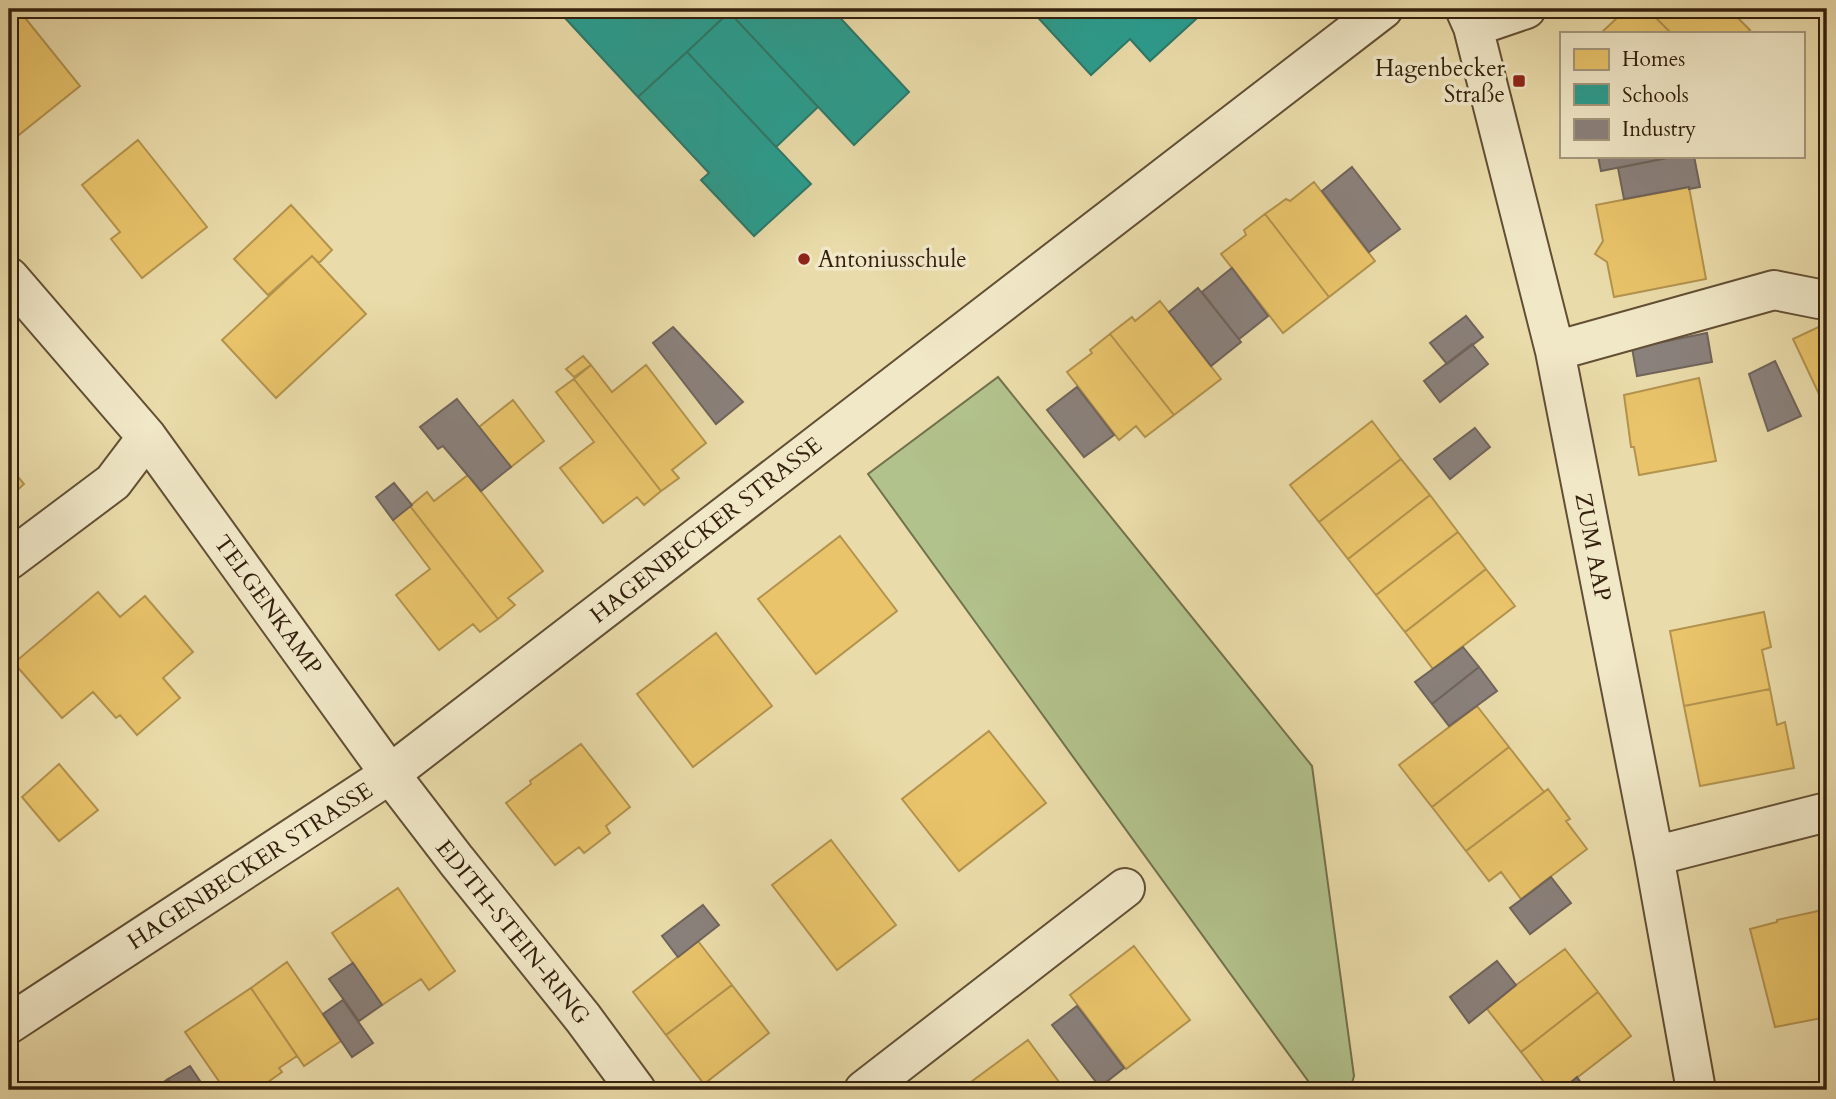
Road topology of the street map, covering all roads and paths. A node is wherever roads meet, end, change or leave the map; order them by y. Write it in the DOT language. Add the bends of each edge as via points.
graph roads {
  1 [pos="1383,9"];
  2 [pos="1526,9"];
  3 [pos="1469,18"];
  4 [pos="9,277"];
  5 [pos="1819,299"];
  6 [pos="1555,351"];
  7 [pos="147,437"];
  8 [pos="9,560"];
  9 [pos="390,774"];
  10 [pos="1827,812"];
  11 [pos="1654,856"];
  12 [pos="1125,888"];
  13 [pos="9,1024"];
  14 [pos="636,1090"];
  15 [pos="864,1090"];
  16 [pos="1696,1090"];
  1 -- 9 [label="street, HAGENBECKER STRASSE"];
  2 -- 3 [label="street"];
  3 -- 6 [label="street, ZUM AAP"];
  4 -- 7 [label="street, TELGENKAMP"];
  5 -- 6 [label="street" via="1774,290"];
  6 -- 11 [label="street, ZUM AAP"];
  7 -- 8 [label="street" via="113,482"];
  7 -- 9 [label="street, TELGENKAMP"];
  9 -- 13 [label="street, HAGENBECKER STRASSE"];
  9 -- 14 [label="street, EDITH-STEIN-RING"];
  10 -- 11 [label="street"];
  11 -- 16 [label="street, ZUM AAP"];
  12 -- 15 [label="street"];
}
